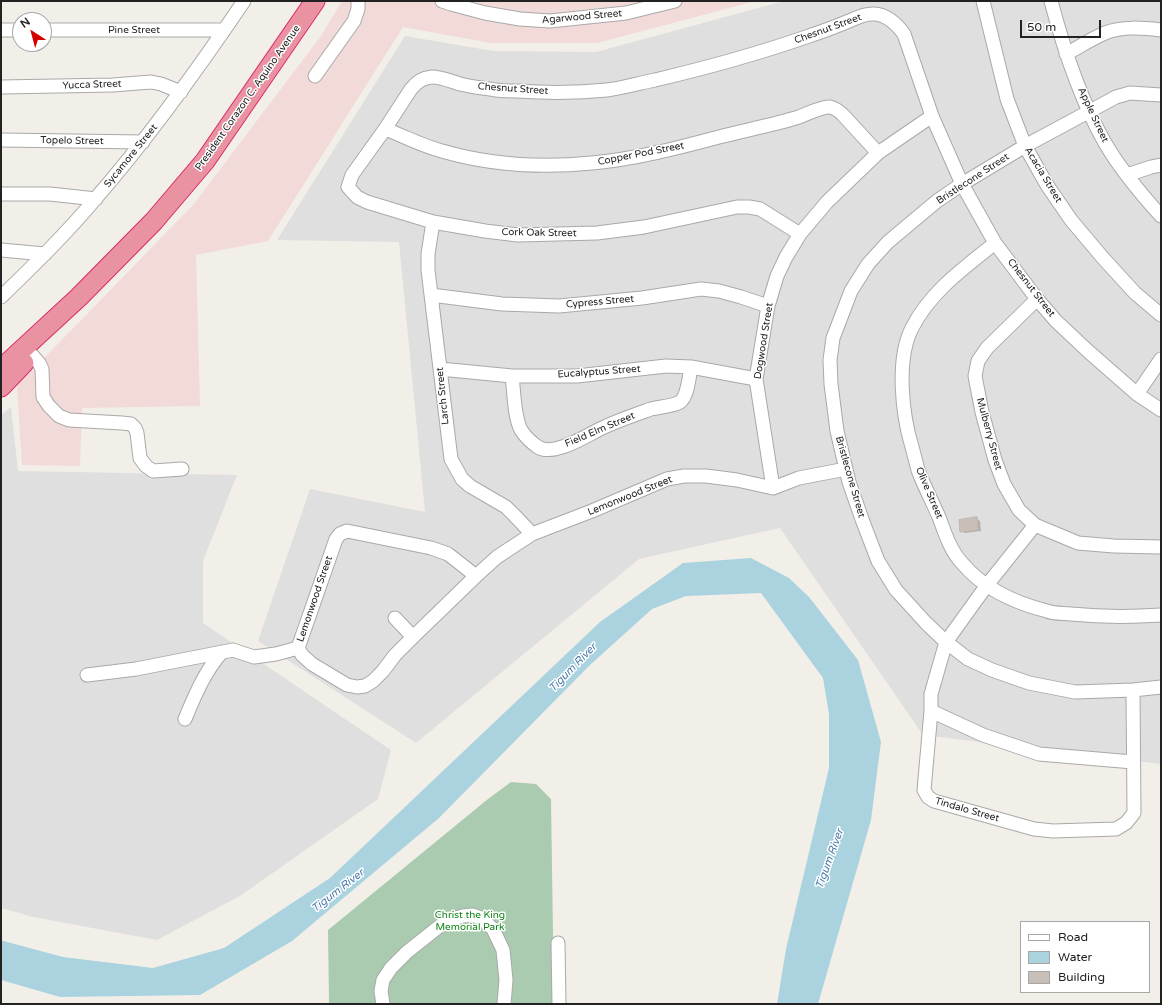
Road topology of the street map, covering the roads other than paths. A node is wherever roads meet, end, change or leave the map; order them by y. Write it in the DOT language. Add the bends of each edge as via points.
graph roads {
  1 [pos="244,1"];
  2 [pos="315,1"];
  3 [pos="358,1"];
  4 [pos="442,1"];
  5 [pos="675,1"];
  6 [pos="983,1"];
  7 [pos="1052,1"];
  8 [pos="1,30"];
  9 [pos="12,30"];
  10 [pos="52,30"];
  11 [pos="224,30"];
  12 [pos="1161,30"];
  13 [pos="1066,54"];
  14 [pos="315,76"];
  15 [pos="1,87"];
  16 [pos="181,92"];
  17 [pos="1161,95"];
  18 [pos="1089,111"];
  19 [pos="932,116"];
  20 [pos="385,129"];
  21 [pos="1,140"];
  22 [pos="143,142"];
  23 [pos="1025,146"];
  24 [pos="878,153"];
  25 [pos="1161,165"];
  26 [pos="1128,175"];
  27 [pos="962,184"];
  28 [pos="1,194"];
  29 [pos="96,199"];
  30 [pos="1161,216"];
  31 [pos="433,222"];
  32 [pos="800,234"];
  33 [pos="995,243"];
  34 [pos="1,250"];
  35 [pos="45,254"];
  36 [pos="431,295"];
  37 [pos="1,297"];
  38 [pos="79,297"];
  39 [pos="1037,299"];
  40 [pos="768,306"];
  41 [pos="1161,315"];
  42 [pos="32,355"];
  43 [pos="1161,359"];
  44 [pos="691,368"];
  45 [pos="1,369"];
  46 [pos="440,369"];
  47 [pos="512,376"];
  48 [pos="756,379"];
  49 [pos="1,387"];
  50 [pos="1137,394"];
  51 [pos="1161,410"];
  52 [pos="182,469"];
  53 [pos="846,469"];
  54 [pos="773,488"];
  55 [pos="1035,525"];
  56 [pos="532,534"];
  57 [pos="1161,547"];
  58 [pos="476,576"];
  59 [pos="987,585"];
  60 [pos="1161,615"];
  61 [pos="395,618"];
  62 [pos="413,637"];
  63 [pos="946,642"];
  64 [pos="298,648"];
  65 [pos="222,652"];
  66 [pos="87,675"];
  67 [pos="1161,687"];
  68 [pos="1133,690"];
  69 [pos="931,711"];
  70 [pos="185,719"];
  71 [pos="1134,762"];
  72 [pos="558,943"];
  73 [pos="383,1004"];
  74 [pos="504,1004"];
  75 [pos="559,1004"];
  1 -- 11 [label="street, Sycamore Street"];
  2 -- 38 [label="highway, President Corazon C. Aquino Avenue" via="205,161 154,221"];
  3 -- 14 [label="street" via="354,21"];
  4 -- 5 [label="street, Agarwood Street" via="520,20 550,22 626,13"];
  6 -- 23 [label="street, Acacia Street" via="1008,99"];
  7 -- 13 [label="street, Apple Street"];
  8 -- 9 [label="street"];
  10 -- 11 [label="street, Pine Street"];
  11 -- 16 [label="street, Sycamore Street"];
  12 -- 13 [label="street" via="1137,28 1107,32"];
  13 -- 18 [label="street, Apple Street"];
  15 -- 16 [label="street, Yucca Street" via="113,86 151,82"];
  16 -- 22 [label="street, Sycamore Street"];
  17 -- 18 [label="street, Bristlecone Street" via="1122,94"];
  18 -- 23 [label="street, Bristlecone Street"];
  18 -- 26 [label="street, Apple Street" via="1106,144"];
  19 -- 20 [label="street, Chesnut Street" via="904,34 890,20 872,14 775,48 608,90 491,90 431,76 416,83"];
  19 -- 24 [label="street, Dogwood Street"];
  19 -- 27 [label="street, Chesnut Street"];
  20 -- 24 [label="street, Copper Pod Street" via="440,151 469,158 561,165 639,156 830,107 843,115"];
  20 -- 31 [label="street, Cork Oak Street" via="352,175 348,187 357,197 367,202"];
  21 -- 22 [label="street, Topelo Street"];
  22 -- 29 [label="street, Sycamore Street"];
  23 -- 27 [label="street, Bristlecone Street"];
  23 -- 41 [label="street, Acacia Street" via="1047,186 1071,220 1135,293"];
  24 -- 32 [label="street, Dogwood Street" via="827,202"];
  25 -- 26 [label="street"];
  26 -- 30 [label="street, Apple Street"];
  27 -- 33 [label="street, Chesnut Street"];
  27 -- 53 [label="street, Bristlecone Street" via="937,201 888,242 868,264 850,291 833,338 830,360 837,431"];
  28 -- 29 [label="street" via="50,194"];
  29 -- 35 [label="street, Sycamore Street"];
  31 -- 32 [label="street, Cork Oak Street" via="518,235 597,233 644,227 737,207 749,207 760,209"];
  31 -- 36 [label="street, Larch Street" via="428,254"];
  32 -- 40 [label="street, Dogwood Street" via="777,276"];
  33 -- 39 [label="street, Chesnut Street"];
  33 -- 59 [label="street, Olive Street" via="955,275 926,305 911,329 905,348 902,375 903,405 918,470 952,548 961,562"];
  34 -- 35 [label="street"];
  35 -- 37 [label="street, Sycamore Street"];
  36 -- 40 [label="street, Cypress Street" via="502,304 559,306 701,289 719,291"];
  36 -- 46 [label="street, Larch Street"];
  38 -- 42 [label="highway, President Corazon C. Aquino Avenue"];
  38 -- 45 [label="highway, President Corazon C. Aquino Avenue"];
  39 -- 50 [label="street, Chesnut Street" via="1056,321"];
  39 -- 55 [label="street, Mulberry Street" via="987,348 978,361 975,376 982,412 1002,478 1019,510"];
  40 -- 48 [label="street, Dogwood Street"];
  42 -- 49 [label="highway, President Corazon C. Aquino Avenue"];
  42 -- 52 [label="street" via="42,369 43,397 59,416 69,420 131,424 137,433 140,458 146,466 153,471"];
  43 -- 50 [label="street"];
  44 -- 47 [label="street, Eucalyptus Street" via="666,366 576,376"];
  44 -- 47 [label="street, Field Elm Street" via="686,394 678,403 627,417 570,444 550,449 538,447 522,430 518,422"];
  44 -- 48 [label="street, Eucalyptus Street"];
  46 -- 47 [label="street, Eucalyptus Street"];
  46 -- 56 [label="street, Larch Street" via="448,442 451,460 456,469 470,486 506,507"];
  48 -- 54 [label="street, Dogwood Street"];
  50 -- 51 [label="street, Chesnut Street"];
  53 -- 54 [label="street" via="799,478"];
  53 -- 63 [label="street, Bristlecone Street" via="862,522 878,561 896,590"];
  54 -- 56 [label="street, Lemonwood Street" via="706,476 667,479"];
  55 -- 57 [label="street, Mulberry Street" via="1078,543"];
  55 -- 59 [label="street, Tindalo Street"];
  56 -- 58 [label="street, Lemonwood Street" via="497,557"];
  58 -- 62 [label="street, Lemonwood Street"];
  58 -- 64 [label="street, Lemonwood Street" via="448,554 431,548 347,531 336,539"];
  59 -- 60 [label="street, Olive Street" via="1011,599 1048,612 1098,617"];
  59 -- 63 [label="street, Tindalo Street"];
  61 -- 62 [label="street"];
  62 -- 64 [label="street, Lemonwood Street" via="394,655 383,671 365,686 358,687 347,685 312,664"];
  63 -- 68 [label="street, Bristlecone Street" via="968,659 1029,683 1075,692"];
  63 -- 69 [label="street, Tindalo Street" via="931,694"];
  64 -- 65 [label="street" via="254,657 233,650"];
  65 -- 66 [label="street" via="136,669"];
  65 -- 70 [label="street" via="201,682"];
  67 -- 68 [label="street, Bristlecone Street"];
  68 -- 71 [label="street, Tindalo Street"];
  69 -- 71 [label="street" via="983,735 1039,754"];
  69 -- 71 [label="street, Tindalo Street" via="924,790 928,797 934,801 1034,828 1053,831 1116,829 1126,823 1134,814"];
  72 -- 75 [label="street"];
  73 -- 74 [label="street" via="383,980 396,963 446,921 472,915 481,918 492,928 503,950 506,980"];
}
